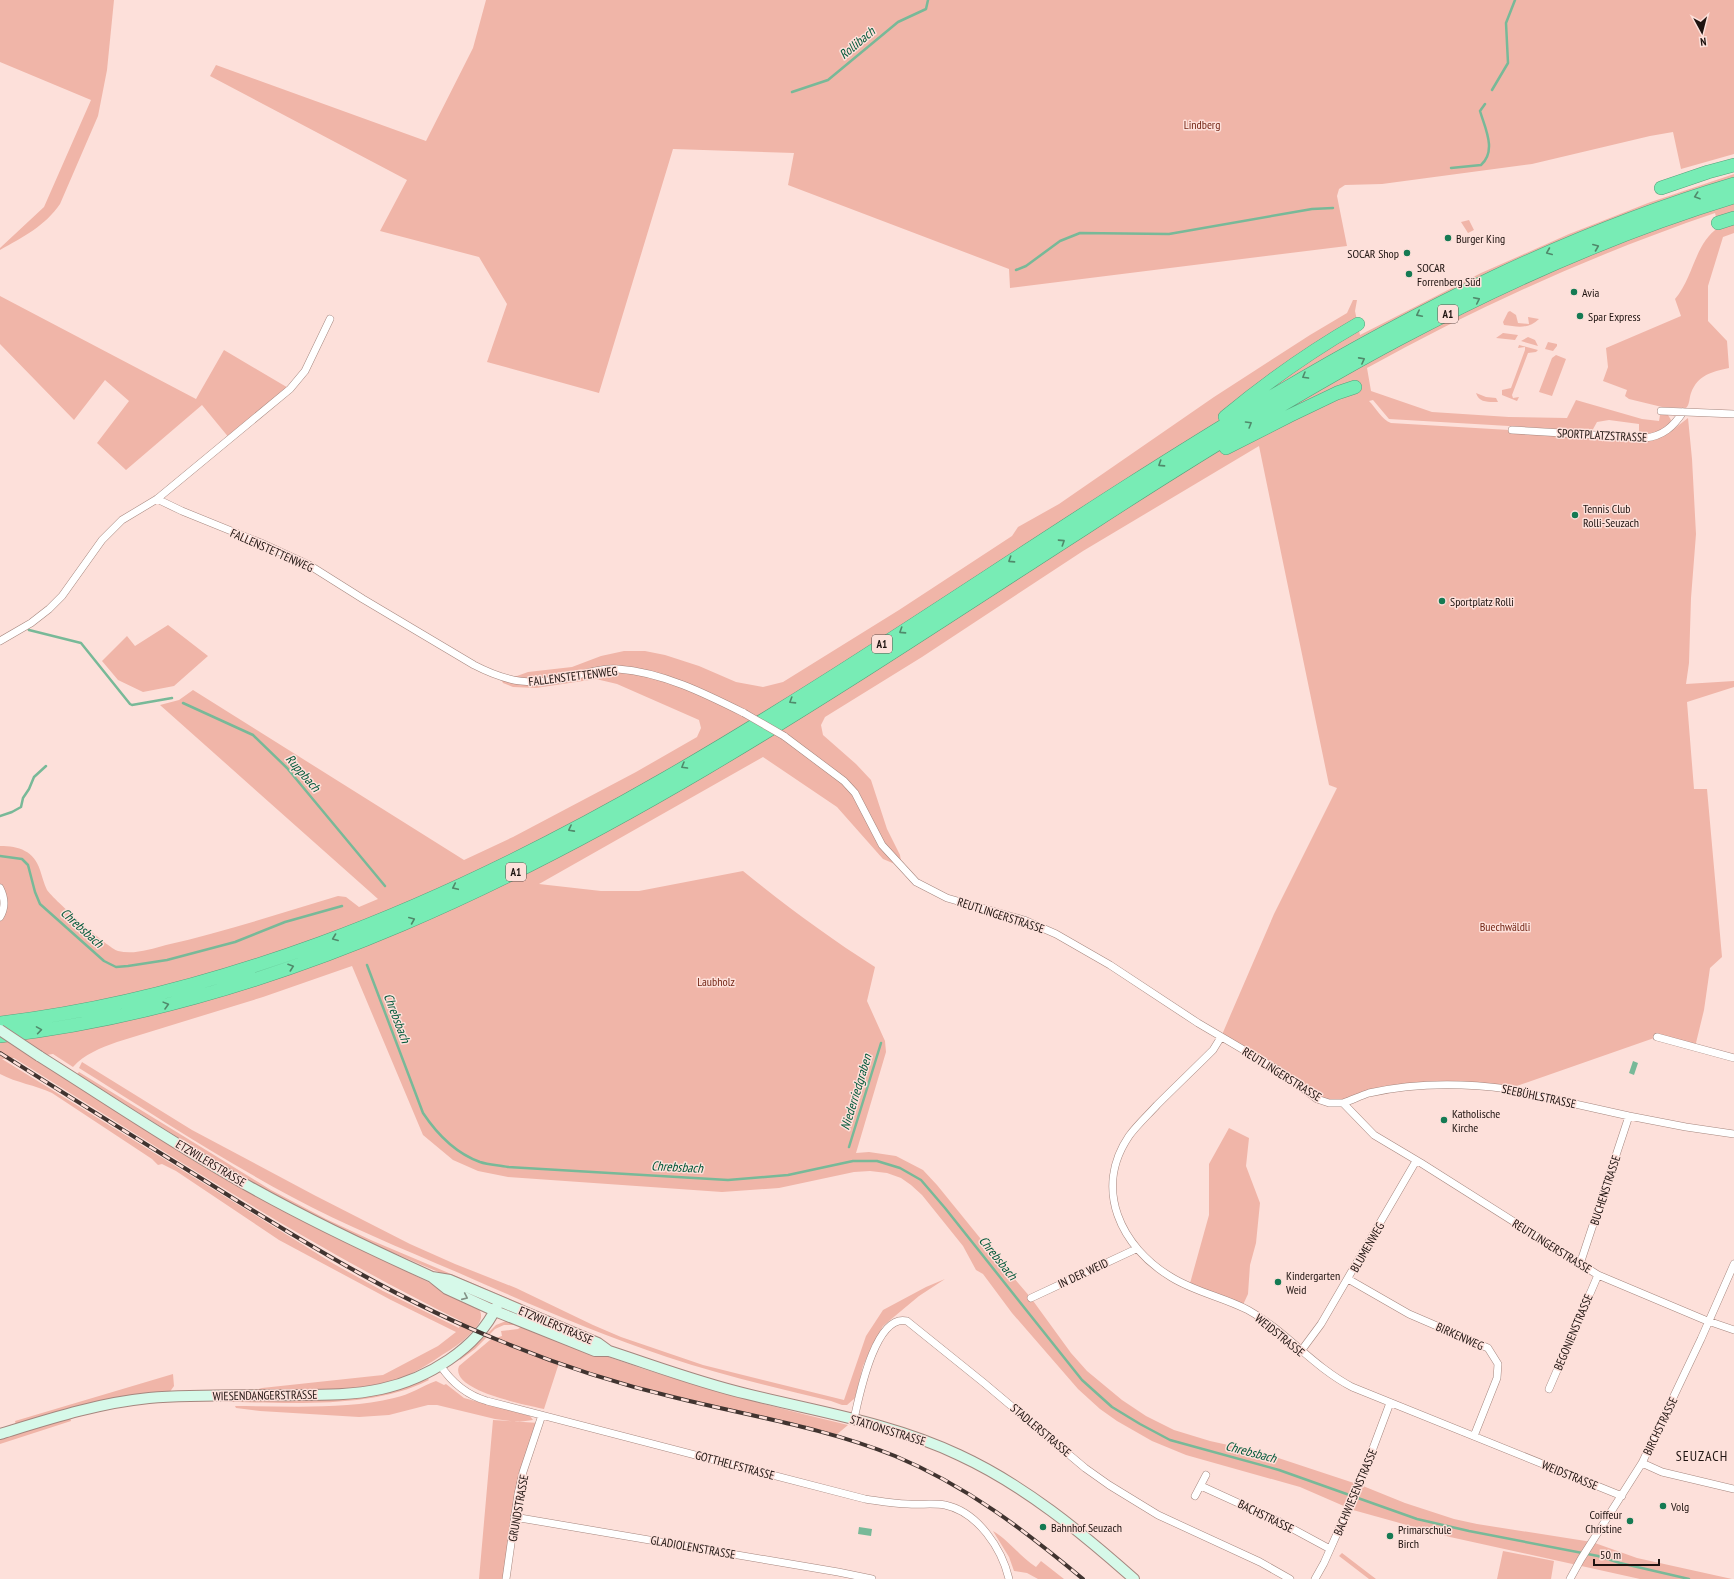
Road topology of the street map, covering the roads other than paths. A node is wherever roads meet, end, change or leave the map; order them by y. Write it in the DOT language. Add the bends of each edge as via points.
graph roads {
  1 [pos="1734,165"];
  2 [pos="1734,184"];
  3 [pos="1661,188"];
  4 [pos="1734,197"];
  5 [pos="1734,218"];
  6 [pos="1718,223"];
  7 [pos="330,318"];
  8 [pos="1358,324"];
  9 [pos="1355,387"];
  10 [pos="1661,411"];
  11 [pos="1683,412"];
  12 [pos="1734,414"];
  13 [pos="1512,430"];
  14 [pos="1194,442"];
  15 [pos="1180,466"];
  16 [pos="157,499"];
  17 [pos="0,641"];
  18 [pos="0,888"];
  19 [pos="925,888"];
  20 [pos="0,917"];
  21 [pos="0,1023"];
  22 [pos="0,1030"];
  23 [pos="0,1036"];
  24 [pos="1221,1037"];
  25 [pos="1657,1037"];
  26 [pos="1734,1058"];
  27 [pos="1343,1103"];
  28 [pos="1629,1116"];
  29 [pos="1734,1134"];
  30 [pos="1416,1161"];
  31 [pos="1136,1248"];
  32 [pos="1580,1264"];
  33 [pos="1734,1264"];
  34 [pos="1598,1275"];
  35 [pos="432,1277"];
  36 [pos="1348,1278"];
  37 [pos="1031,1298"];
  38 [pos="500,1301"];
  39 [pos="495,1311"];
  40 [pos="1709,1322"];
  41 [pos="1734,1330"];
  42 [pos="1301,1351"];
  43 [pos="609,1352"];
  44 [pos="440,1365"];
  45 [pos="1549,1389"];
  46 [pos="1390,1403"];
  47 [pos="542,1416"];
  48 [pos="854,1419"];
  49 [pos="0,1434"];
  50 [pos="1474,1436"];
  51 [pos="1642,1463"];
  52 [pos="1206,1475"];
  53 [pos="1201,1486"];
  54 [pos="1734,1489"];
  55 [pos="1195,1496"];
  56 [pos="1622,1496"];
  57 [pos="514,1517"];
  58 [pos="1330,1549"];
  59 [pos="506,1579"];
  60 [pos="872,1579"];
  61 [pos="1009,1579"];
  62 [pos="1134,1579"];
  63 [pos="1290,1579"];
  64 [pos="1315,1579"];
  65 [pos="1570,1579"];
  1 -- 3 [label="highway"];
  2 -- 14 [label="highway, A1, one-way" via="1623,222 1490,279 1362,345"];
  15 -- 4 [label="highway, A1, one-way" via="1328,378 1481,298 1601,245"];
  5 -- 6 [label="highway"];
  7 -- 16 [label="street" via="305,371 290,389"];
  8 -- 14 [label="highway, A1" via="1254,392"];
  9 -- 15 [label="highway, A1" via="1337,393 1211,455"];
  10 -- 11 [label="street"];
  11 -- 12 [label="street"];
  11 -- 13 [label="street, SPORTPLATZSTRASSE" via="1665,432 1645,438"];
  14 -- 21 [label="highway, A1, one-way" via="737,735 612,807 485,873 364,926 236,972 116,1004"];
  23 -- 15 [label="highway, A1, one-way" via="126,1014 235,986 363,940 489,885 618,818 738,749"];
  16 -- 17 [label="street" via="122,520 102,540 62,596 49,609"];
  16 -- 19 [label="street, FALLENSTETTENWEG, bridge" via="182,512 295,558 474,665 500,677 527,683 560,680 603,670 630,670 677,684 744,713 784,736 844,781 855,793 882,845 916,882"];
  18 -- 20 [label="street" via="4,897 4,907"];
  19 -- 24 [label="street, REUTLINGERSTRASSE" via="947,898 1024,920 1056,934 1110,965"];
  22 -- 35 [label="main road, ETZWILERSTRASSE, bridge" via="249,1187"];
  24 -- 27 [label="street, REUTLINGERSTRASSE" via="1281,1072 1317,1099 1329,1103"];
  24 -- 31 [label="street, WEIDSTRASSE" via="1213,1050 1135,1128 1118,1158 1114,1177 1115,1206 1123,1229"];
  25 -- 26 [label="street"];
  27 -- 28 [label="street, SEEBÜHLSTRASSE" via="1368,1094 1405,1087 1475,1086 1508,1089"];
  27 -- 30 [label="street, REUTLINGERSTRASSE" via="1374,1135"];
  28 -- 29 [label="street, SEEBÜHLSTRASSE"];
  28 -- 32 [label="street, BUCHENSTRASSE"];
  30 -- 32 [label="street, REUTLINGERSTRASSE"];
  30 -- 36 [label="street, BLUMENWEG"];
  31 -- 37 [label="street, IN DER WEID"];
  31 -- 42 [label="street, WEIDSTRASSE" via="1158,1269 1183,1284 1234,1303 1260,1317"];
  32 -- 34 [label="street, REUTLINGERSTRASSE"];
  33 -- 40 [label="street, BIRCHSTRASSE"];
  34 -- 40 [label="street, REUTLINGERSTRASSE"];
  34 -- 45 [label="street, BEGONIENSTRASSE"];
  35 -- 38 [label="main road, ETZWILERSTRASSE" via="450,1280"];
  35 -- 39 [label="main road, ETZWILERSTRASSE, one-way" via="447,1289"];
  36 -- 42 [label="street, BLUMENWEG" via="1321,1324"];
  36 -- 50 [label="street, BIRKENWEG" via="1409,1314 1488,1348 1498,1364 1497,1378"];
  38 -- 39 [label="main road, WIESENDANGERSTRASSE"];
  38 -- 43 [label="main road, ETZWILERSTRASSE" via="598,1343"];
  39 -- 43 [label="main road, ETZWILERSTRASSE" via="595,1350"];
  39 -- 44 [label="main road, WIESENDANGERSTRASSE" via="473,1340"];
  40 -- 41 [label="street, REUTLINGERSTRASSE"];
  40 -- 51 [label="street, BIRCHSTRASSE"];
  42 -- 46 [label="street, WEIDSTRASSE" via="1341,1381"];
  43 -- 48 [label="main road, STATIONSSTRASSE" via="692,1379"];
  44 -- 47 [label="street, GOTTHELFSTRASSE" via="456,1384 475,1397"];
  44 -- 49 [label="main road, WIESENDANGERSTRASSE" via="404,1383 365,1392 332,1395 149,1398 79,1410"];
  46 -- 50 [label="street, WEIDSTRASSE"];
  46 -- 58 [label="street, BACHWIESENSTRASSE" via="1356,1491"];
  47 -- 57 [label="street, GRUNDSTRASSE" via="521,1479"];
  47 -- 61 [label="street, GOTTHELFSTRASSE" via="865,1499 897,1504 952,1507 968,1517 989,1537 1002,1559"];
  48 -- 62 [label="main road, STATIONSSTRASSE" via="924,1440 992,1472 1046,1507"];
  48 -- 63 [label="street, STADLERSTRASSE" via="863,1379 876,1347 890,1325 896,1321 907,1321 1109,1485 1158,1515 1260,1562"];
  50 -- 56 [label="street, WEIDSTRASSE"];
  51 -- 54 [label="street" via="1662,1472"];
  51 -- 56 [label="street, BIRCHSTRASSE"];
  52 -- 53 [label="street"];
  53 -- 55 [label="street"];
  53 -- 58 [label="street, BACHSTRASSE" via="1280,1522"];
  56 -- 65 [label="street, BIRCHSTRASSE"];
  57 -- 59 [label="street, GRUNDSTRASSE"];
  57 -- 60 [label="street, GLADIOLENSTRASSE"];
  58 -- 64 [label="street, BACHWIESENSTRASSE"];
}
